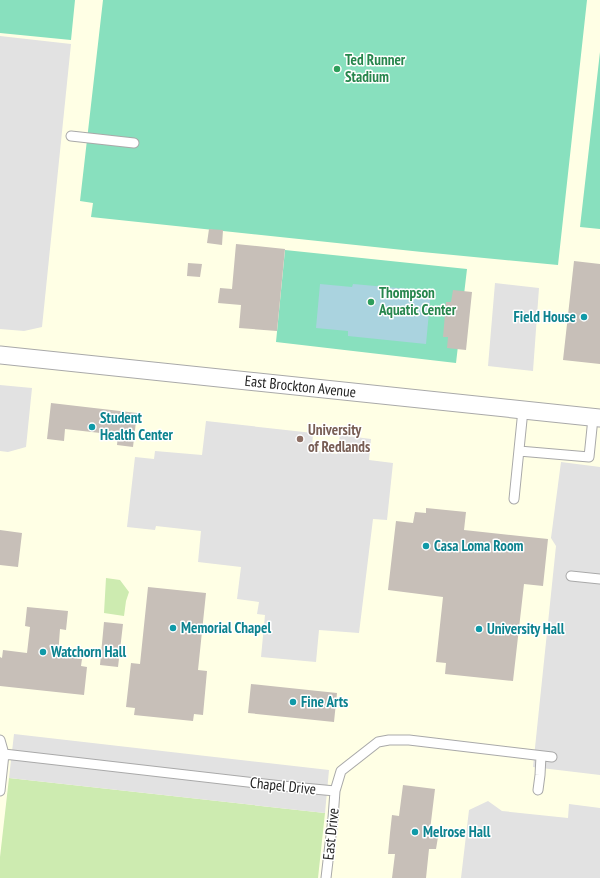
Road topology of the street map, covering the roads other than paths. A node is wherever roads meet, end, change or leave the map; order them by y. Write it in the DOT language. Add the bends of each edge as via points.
graph roads {
  1 [pos="71,136"];
  2 [pos="134,143"];
  3 [pos="0,354"];
  4 [pos="523,410"];
  5 [pos="597,418"];
  6 [pos="519,451"];
  7 [pos="514,499"];
  8 [pos="571,576"];
  9 [pos="600,579"];
  10 [pos="0,740"];
  11 [pos="4,754"];
  12 [pos="541,756"];
  13 [pos="552,757"];
  14 [pos="538,790"];
  15 [pos="0,791"];
  16 [pos="335,791"];
  17 [pos="326,878"];
  1 -- 2 [label="lane"];
  3 -- 4 [label="street, East Brockton Avenue"];
  4 -- 5 [label="street, East Brockton Avenue"];
  4 -- 6 [label="lane"];
  5 -- 6 [label="lane" via="589,457"];
  6 -- 7 [label="lane"];
  8 -- 9 [label="lane"];
  10 -- 11 [label="lane"];
  11 -- 15 [label="lane"];
  11 -- 16 [label="lane, Chapel Drive"];
  12 -- 13 [label="lane, Chapel Drive"];
  12 -- 14 [label="lane"];
  12 -- 16 [label="lane, Chapel Drive" via="409,740 389,740 378,742 341,771"];
  16 -- 17 [label="lane, East Drive"];
}
